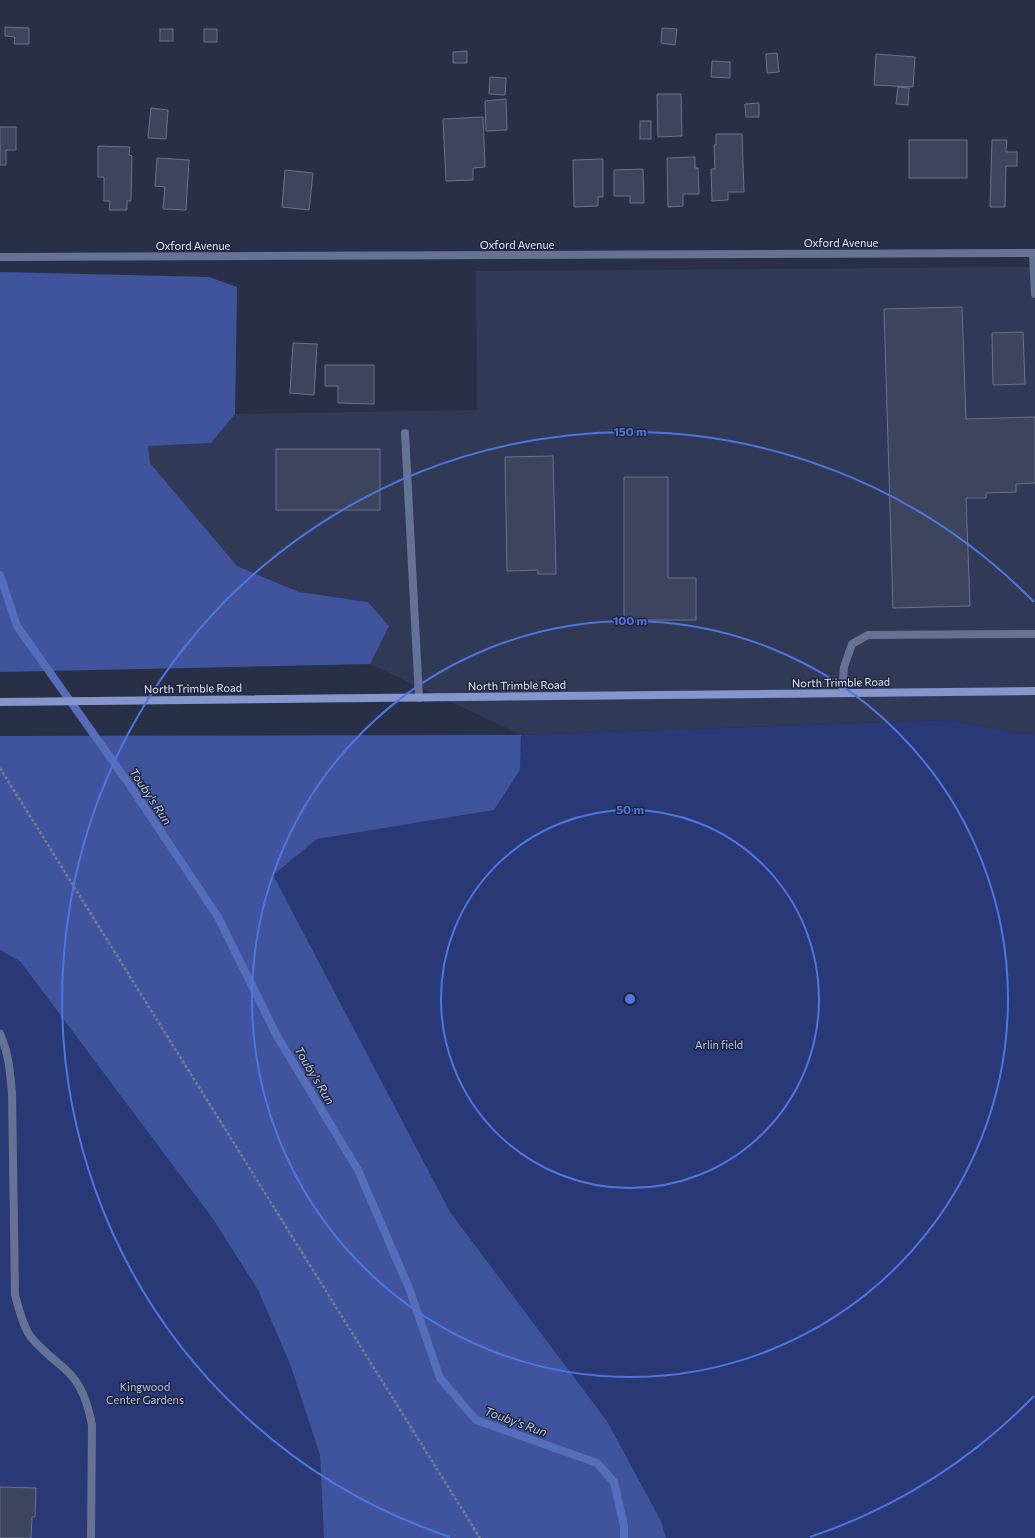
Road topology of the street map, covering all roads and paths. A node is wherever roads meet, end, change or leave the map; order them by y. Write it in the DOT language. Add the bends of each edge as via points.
graph roads {
  1 [pos="1034,253"];
  2 [pos="0,257"];
  3 [pos="1035,294"];
  4 [pos="405,433"];
  5 [pos="1035,634"];
  6 [pos="1035,691"];
  7 [pos="842,693"];
  8 [pos="420,698"];
  9 [pos="0,702"];
  10 [pos="0,768"];
  11 [pos="0,1034"];
  12 [pos="90,1538"];
  13 [pos="480,1538"];
  1 -- 2 [label="street, Oxford Avenue"];
  1 -- 3 [label="street"];
  4 -- 8 [label="street"];
  5 -- 7 [label="street" via="868,635 852,644 844,667"];
  6 -- 7 [label="main road, North Trimble Road"];
  7 -- 8 [label="main road, North Trimble Road"];
  8 -- 9 [label="main road, North Trimble Road"];
  10 -- 13 [label="path"];
  11 -- 12 [label="street" via="7,1052 12,1093 15,1295 20,1316 30,1335 43,1351 67,1371 89,1408 92,1425"];
}
